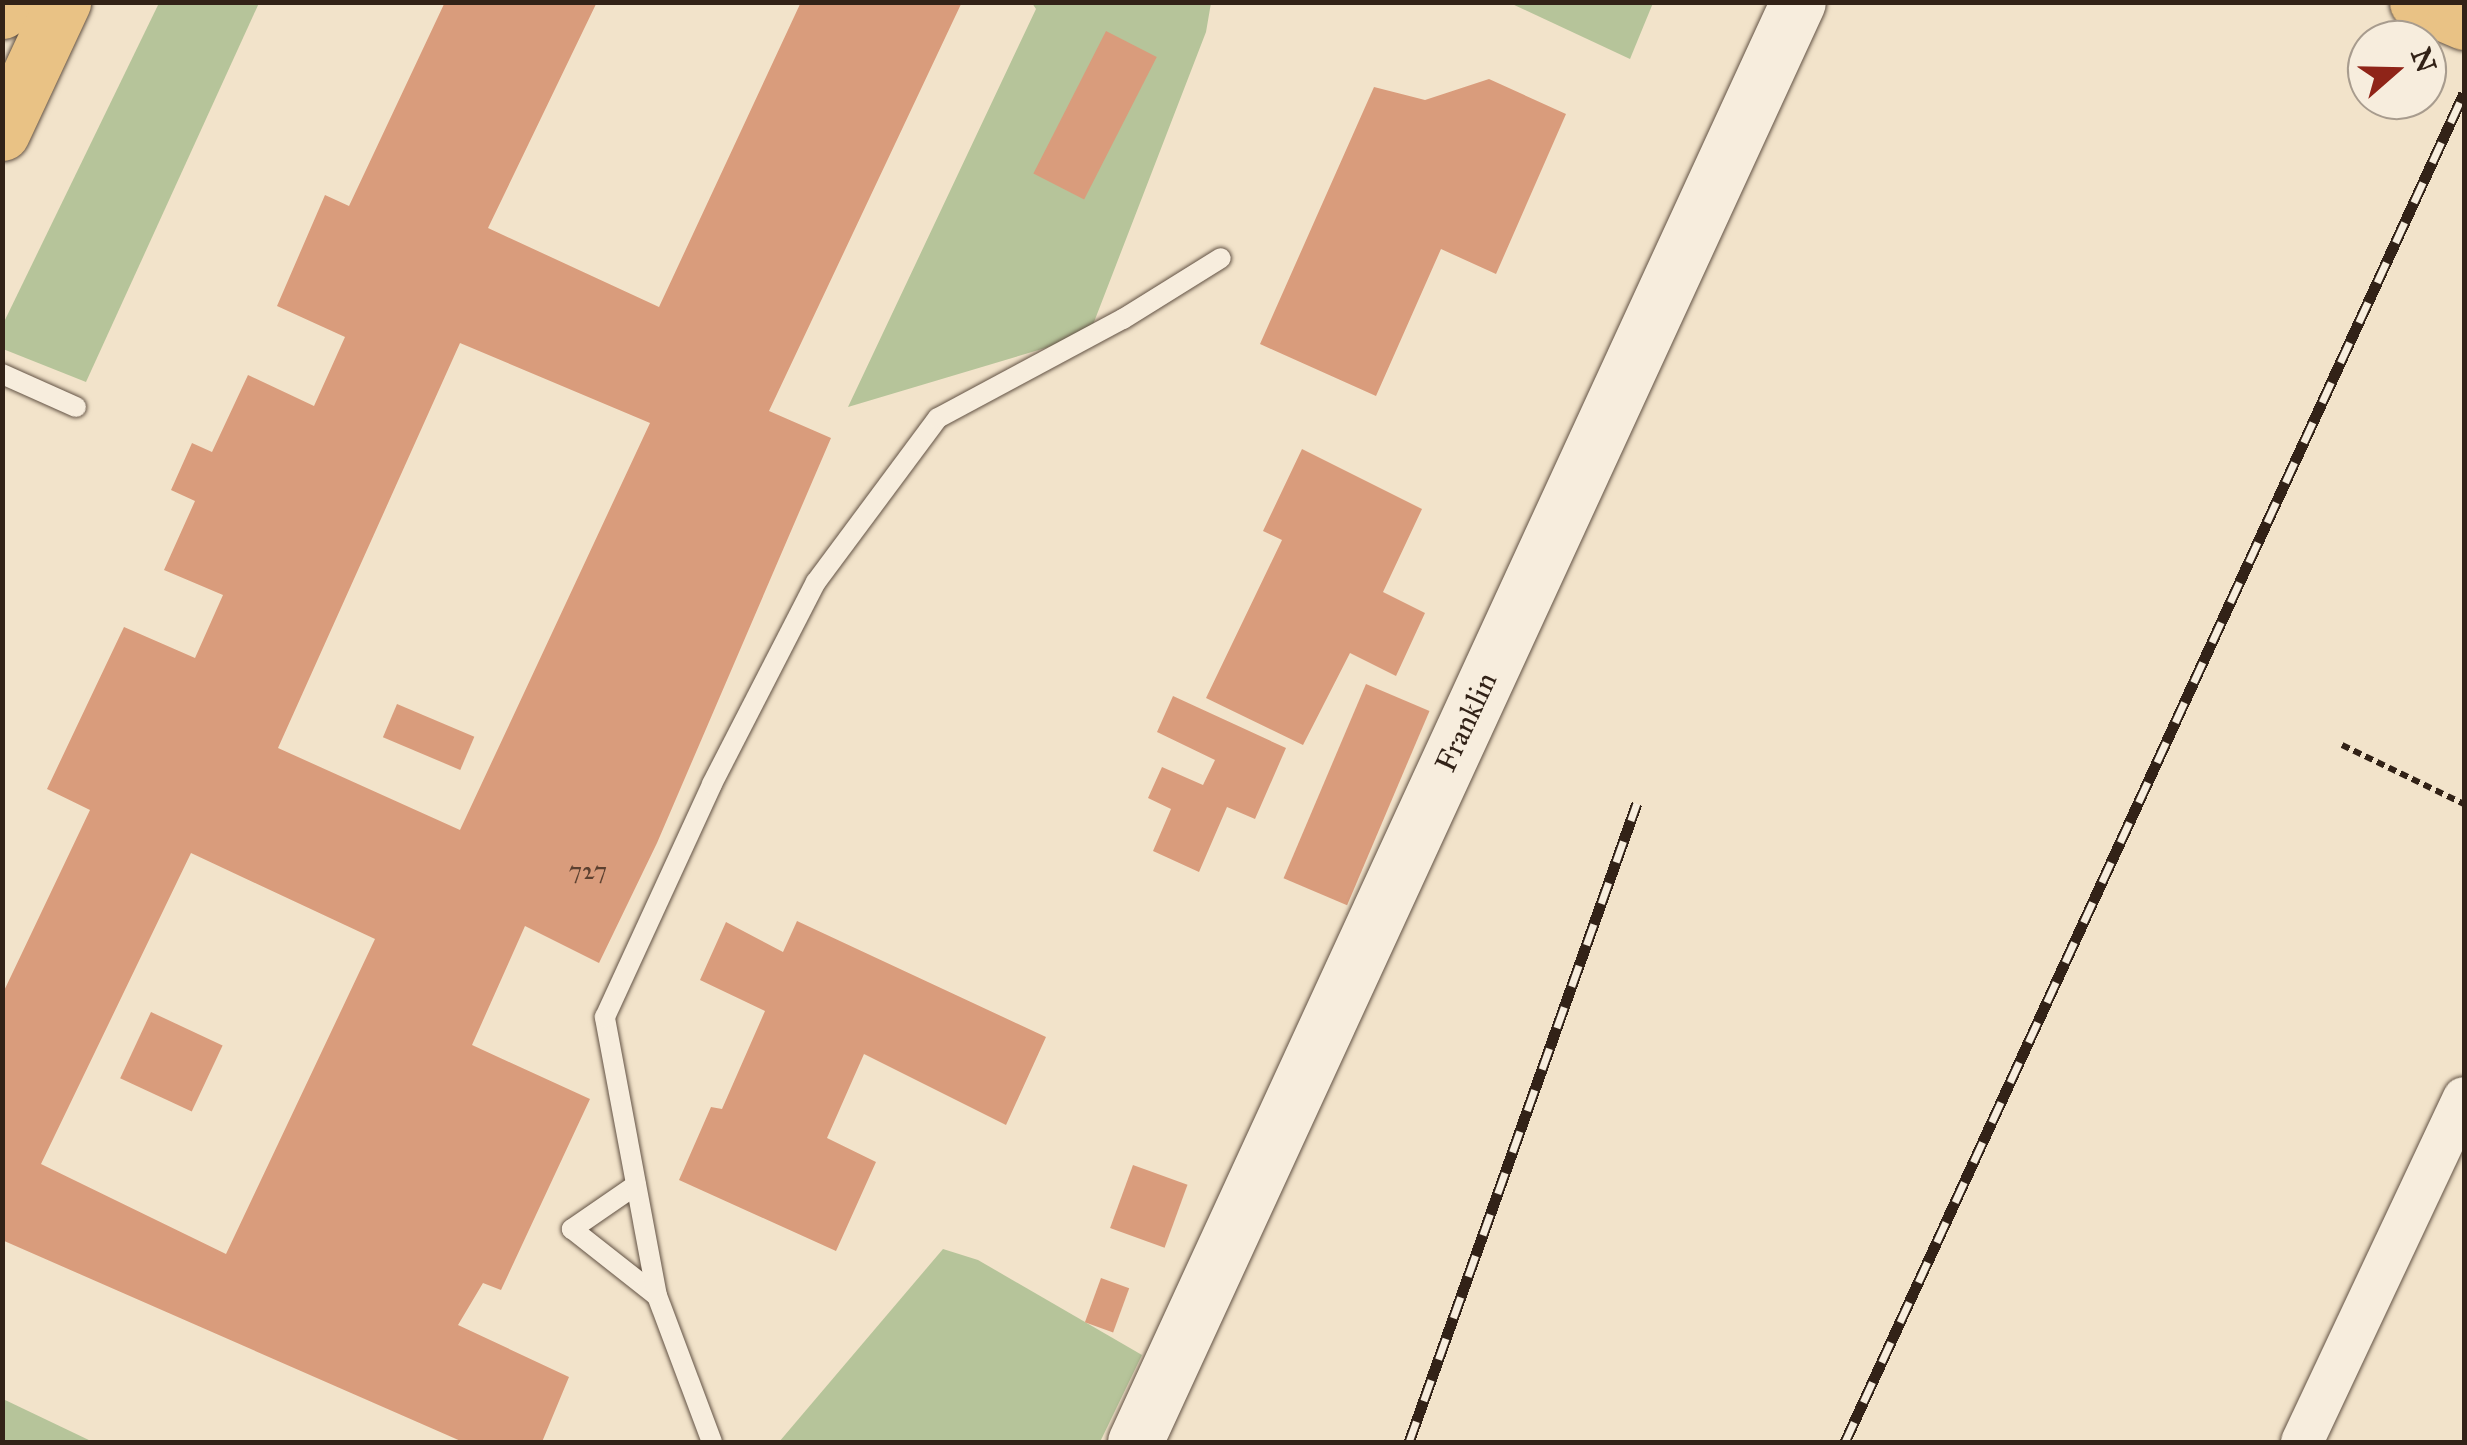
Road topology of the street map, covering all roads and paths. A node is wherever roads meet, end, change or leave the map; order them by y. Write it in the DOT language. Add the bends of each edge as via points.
graph roads {
  1 [pos="6,2"];
  2 [pos="63,2"];
  3 [pos="1798,2"];
  4 [pos="2417,2"];
  5 [pos="2,11"];
  6 [pos="2464,22"];
  7 [pos="2,133"];
  8 [pos="1222,258"];
  9 [pos="2,374"];
  10 [pos="76,407"];
  11 [pos="2342,745"];
  12 [pos="2464,804"];
  13 [pos="2464,1098"];
  14 [pos="636,1184"];
  15 [pos="656,1296"];
  16 [pos="712,1442"];
  17 [pos="1135,1442"];
  18 [pos="2302,1442"];
  1 -- 5 [label="main road"];
  2 -- 7 [label="main road"];
  3 -- 17 [label="street, Franklin"];
  4 -- 6 [label="main road"];
  8 -- 14 [label="lane" via="1123,320 938,418 816,582 712,784 605,1017"];
  9 -- 10 [label="lane"];
  11 -- 12 [label="path"];
  13 -- 18 [label="street"];
  14 -- 15 [label="lane"];
  14 -- 15 [label="lane" via="572,1228"];
  15 -- 16 [label="lane"];
}
